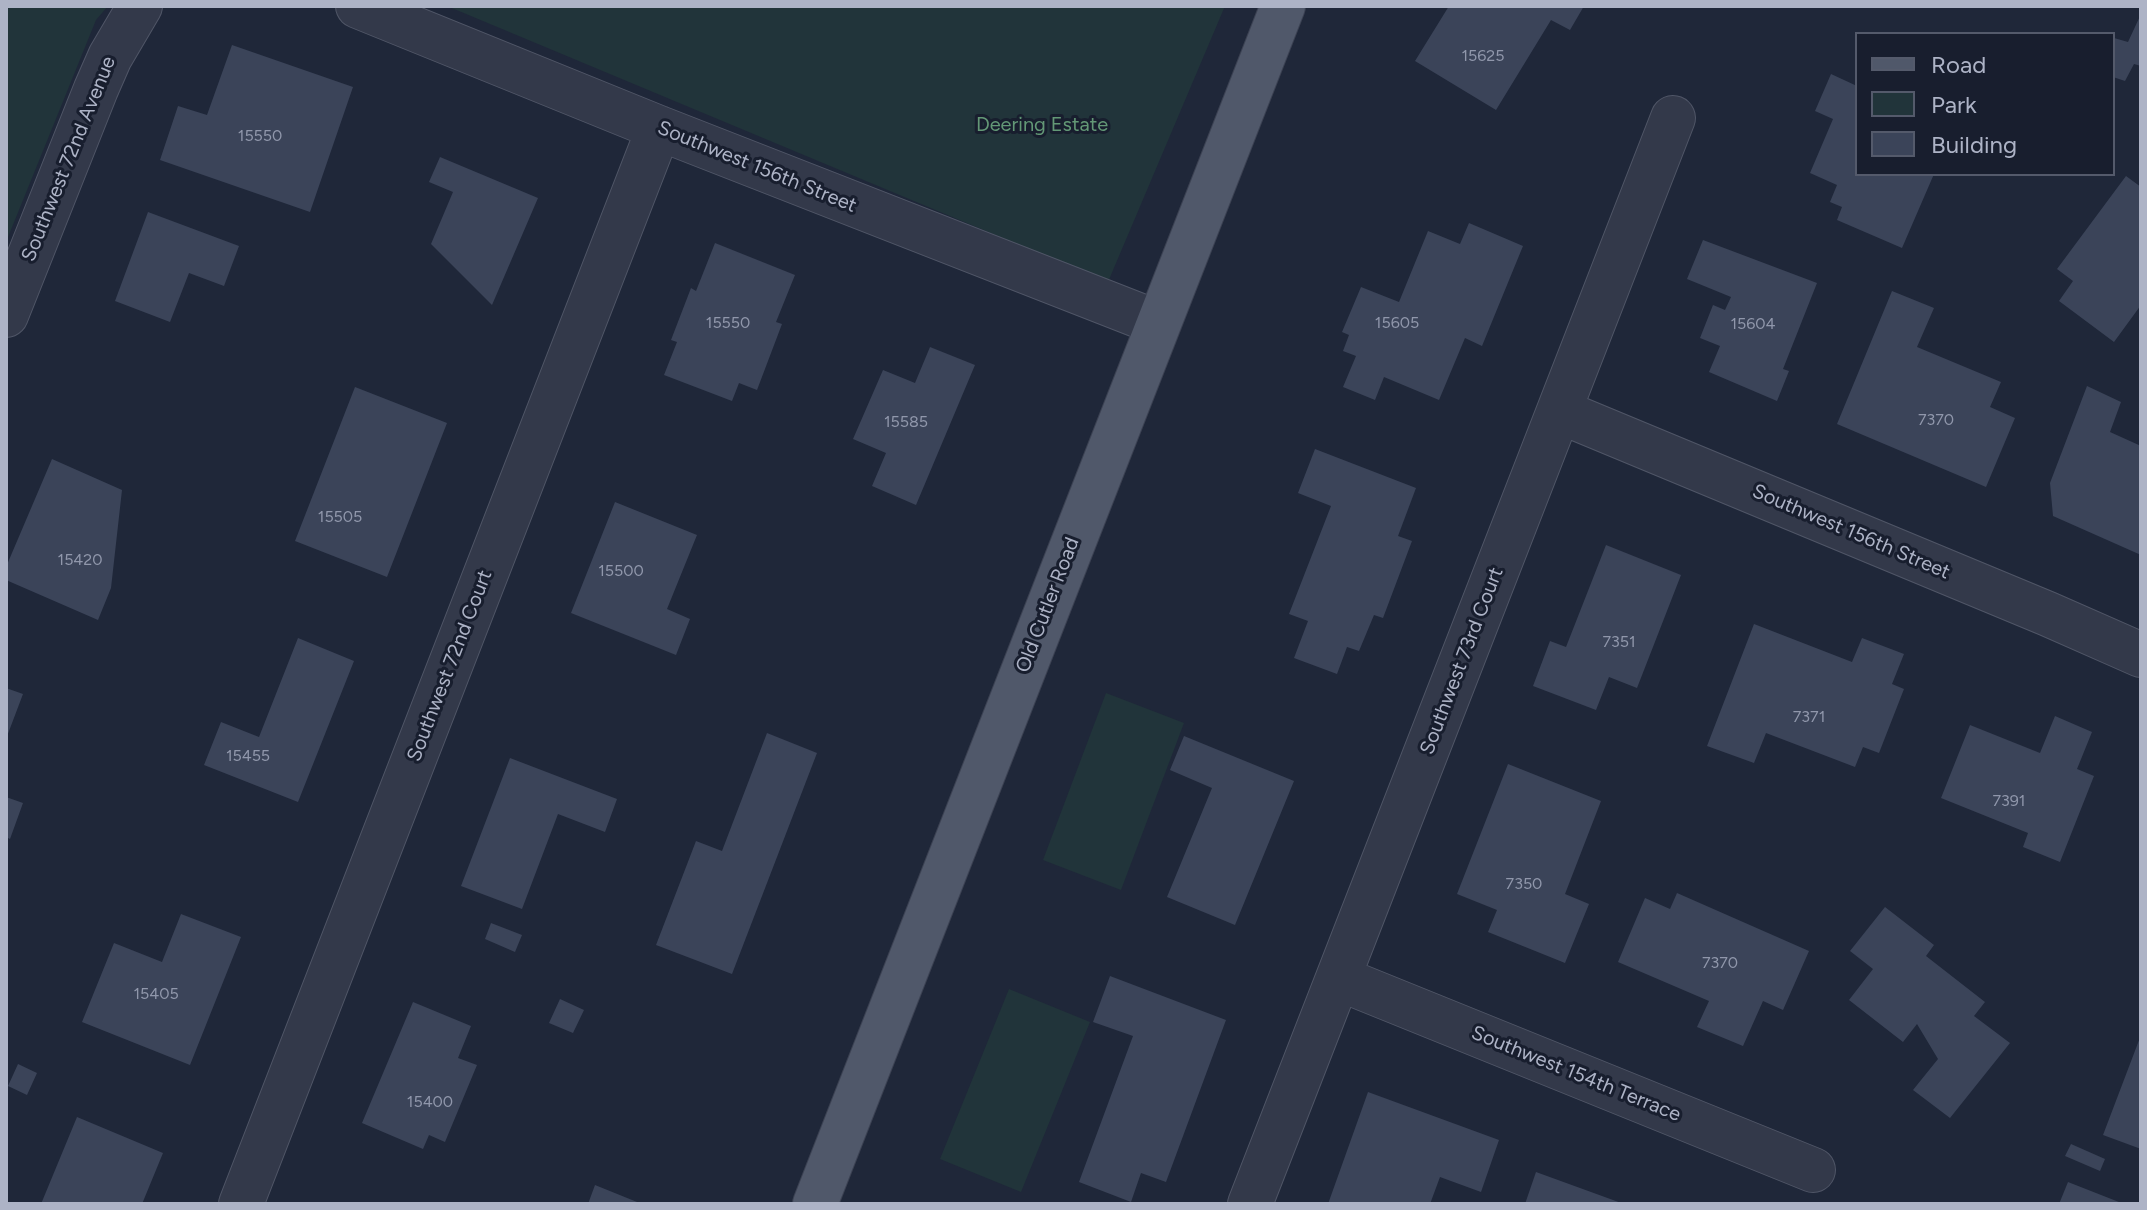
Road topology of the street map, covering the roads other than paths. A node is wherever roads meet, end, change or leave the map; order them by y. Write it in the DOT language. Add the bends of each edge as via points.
graph roads {
  1 [pos="140,6"];
  2 [pos="358,6"];
  3 [pos="1283,6"];
  4 [pos="1673,118"];
  5 [pos="659,128"];
  6 [pos="6,315"];
  7 [pos="1158,323"];
  8 [pos="1559,411"];
  9 [pos="2141,655"];
  10 [pos="1338,978"];
  11 [pos="1813,1170"];
  12 [pos="241,1204"];
  13 [pos="815,1204"];
  14 [pos="1250,1204"];
  1 -- 6 [label="street, Southwest 72nd Avenue" via="101,77"];
  2 -- 5 [label="street, Southwest 156th Street"];
  3 -- 7 [label="main road, Old Cutler Road"];
  4 -- 8 [label="street, Southwest 73rd Court"];
  5 -- 7 [label="street, Southwest 156th Street"];
  5 -- 12 [label="street, Southwest 72nd Court"];
  7 -- 13 [label="main road, Old Cutler Road"];
  8 -- 9 [label="street, Southwest 156th Street"];
  8 -- 10 [label="street, Southwest 73rd Court"];
  10 -- 11 [label="street, Southwest 154th Terrace"];
  10 -- 14 [label="street, Southwest 73rd Court"];
}
